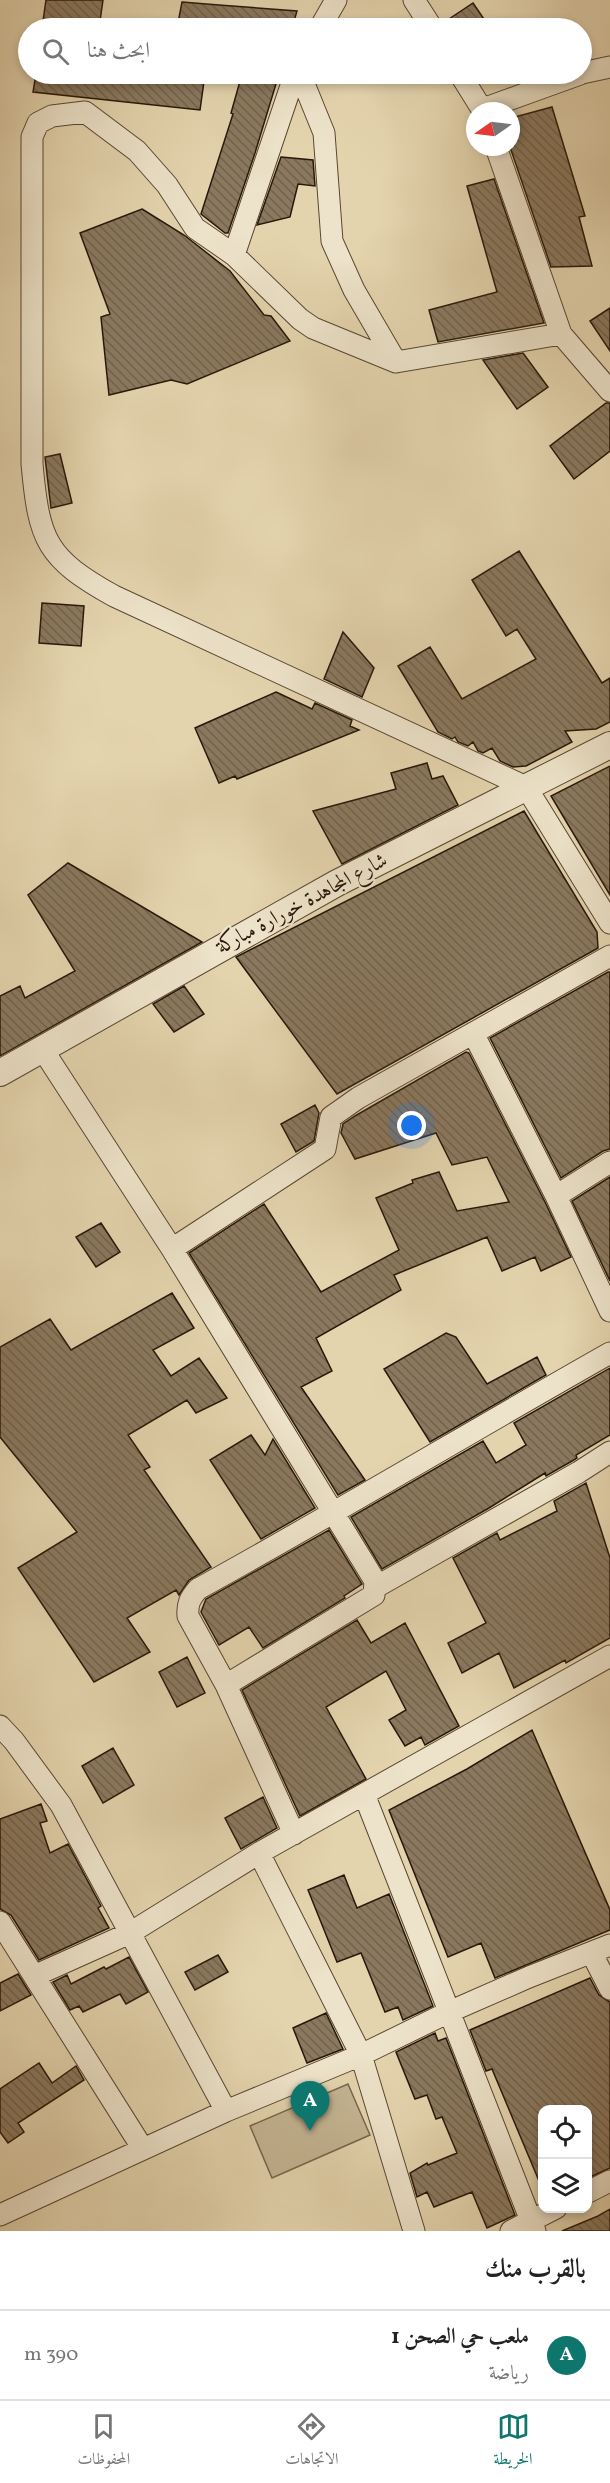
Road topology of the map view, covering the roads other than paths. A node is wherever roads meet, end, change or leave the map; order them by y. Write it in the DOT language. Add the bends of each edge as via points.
graph roads {
  1 [pos="336,0"];
  2 [pos="421,3"];
  3 [pos="326,18"];
  4 [pos="428,18"];
  5 [pos="610,67"];
  6 [pos="592,71"];
  7 [pos="292,84"];
  8 [pos="304,84"];
  9 [pos="466,84"];
  10 [pos="552,84"];
  11 [pos="478,102"];
  12 [pos="504,102"];
  13 [pos="499,156"];
  14 [pos="234,255"];
  15 [pos="561,334"];
  16 [pos="396,362"];
  17 [pos="610,392"];
  18 [pos="610,746"];
  19 [pos="526,787"];
  20 [pos="610,923"];
  21 [pos="610,956"];
  22 [pos="473,1033"];
  23 [pos="43,1050"];
  24 [pos="0,1073"];
  25 [pos="610,1162"];
  26 [pos="555,1196"];
  27 [pos="172,1249"];
  28 [pos="610,1311"];
  29 [pos="610,1353"];
  30 [pos="610,1452"];
  31 [pos="334,1514"];
  32 [pos="376,1587"];
  33 [pos="610,1656"];
  34 [pos="226,1685"];
  35 [pos="0,1726"];
  36 [pos="364,1794"];
  37 [pos="294,1834"];
  38 [pos="259,1853"];
  39 [pos="0,1922"];
  40 [pos="130,1933"];
  41 [pos="601,1950"];
  42 [pos="34,1976"];
  43 [pos="610,1989"];
  44 [pos="449,2012"];
  45 [pos="361,2055"];
  46 [pos="226,2111"];
  47 [pos="143,2149"];
  48 [pos="610,2181"];
  49 [pos="592,2190"];
  50 [pos="550,2213"];
  51 [pos="0,2214"];
  52 [pos="533,2226"];
  53 [pos="414,2231"];
  54 [pos="511,2231"];
  1 -- 3 [label="street"];
  2 -- 4 [label="street"];
  5 -- 6 [label="street"];
  7 -- 14 [label="street"];
  8 -- 16 [label="street" via="324,134 332,241 354,290"];
  9 -- 11 [label="street"];
  10 -- 12 [label="street"];
  13 -- 15 [label="street"];
  14 -- 16 [label="street" via="313,328"];
  14 -- 19 [label="street" via="195,228 167,185 137,151 85,112 52,116 38,123 32,137 32,464 35,503 51,548 80,578 114,596"];
  15 -- 16 [label="street"];
  15 -- 17 [label="street"];
  18 -- 19 [label="street, شارع المجاهدة خورارة مباركة"];
  19 -- 20 [label="street"];
  19 -- 23 [label="street, شارع المجاهدة خورارة مباركة" via="337,882"];
  21 -- 22 [label="street"];
  22 -- 26 [label="street"];
  22 -- 27 [label="street" via="331,1117 326,1149"];
  23 -- 24 [label="street, شارع المجاهدة خورارة مباركة"];
  23 -- 27 [label="street"];
  25 -- 26 [label="street"];
  26 -- 28 [label="street"];
  27 -- 31 [label="street"];
  29 -- 31 [label="street"];
  30 -- 32 [label="street"];
  31 -- 32 [label="street" via="372,1574"];
  31 -- 34 [label="street" via="198,1589 190,1598 188,1616"];
  32 -- 34 [label="street" via="374,1595"];
  33 -- 36 [label="street"];
  34 -- 37 [label="street"];
  35 -- 40 [label="street" via="61,1805"];
  36 -- 37 [label="street"];
  36 -- 44 [label="street"];
  37 -- 38 [label="street"];
  38 -- 40 [label="street"];
  38 -- 45 [label="street"];
  39 -- 42 [label="street"];
  40 -- 42 [label="street"];
  40 -- 46 [label="street"];
  41 -- 43 [label="street"];
  41 -- 44 [label="street"];
  42 -- 47 [label="street"];
  44 -- 45 [label="street"];
  44 -- 52 [label="street"];
  45 -- 46 [label="street"];
  45 -- 53 [label="street"];
  46 -- 47 [label="street"];
  47 -- 51 [label="street"];
  48 -- 49 [label="street"];
  50 -- 52 [label="street"];
  52 -- 54 [label="street"];
}
